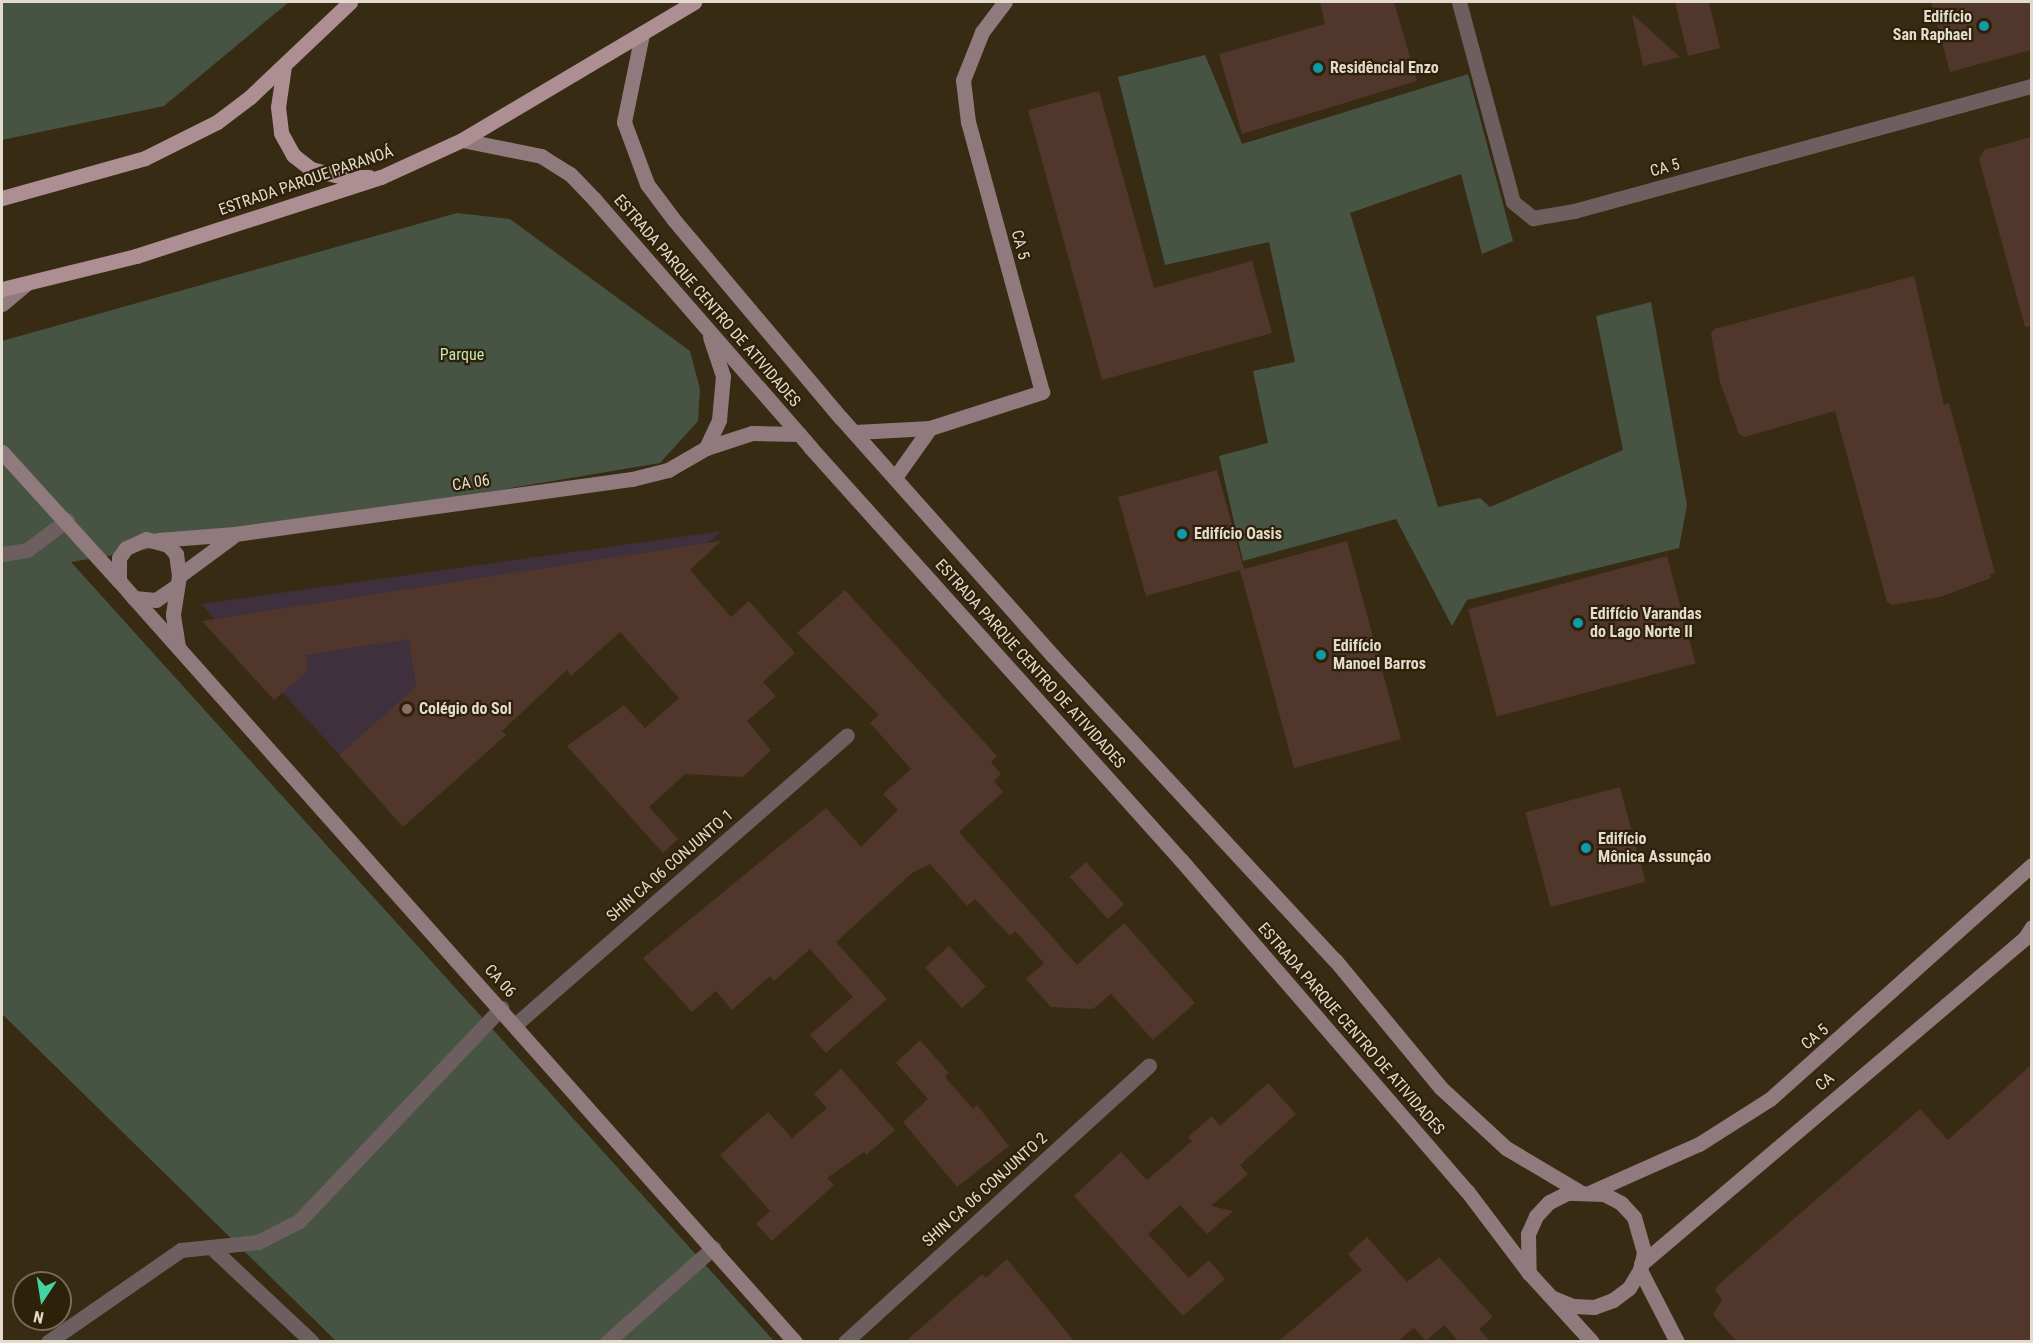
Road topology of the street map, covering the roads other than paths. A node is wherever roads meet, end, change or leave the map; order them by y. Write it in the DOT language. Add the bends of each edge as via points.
graph roads {
  1 [pos="350,2"];
  2 [pos="694,2"];
  3 [pos="1005,2"];
  4 [pos="1459,2"];
  5 [pos="642,34"];
  6 [pos="284,66"];
  7 [pos="2031,86"];
  8 [pos="462,140"];
  9 [pos="381,177"];
  10 [pos="2,198"];
  11 [pos="25,285"];
  12 [pos="2,289"];
  13 [pos="2,304"];
  14 [pos="707,329"];
  15 [pos="930,428"];
  16 [pos="855,432"];
  17 [pos="799,434"];
  18 [pos="706,448"];
  19 [pos="2,452"];
  20 [pos="896,476"];
  21 [pos="67,520"];
  22 [pos="235,534"];
  23 [pos="158,540"];
  24 [pos="2,554"];
  25 [pos="119,581"];
  26 [pos="177,582"];
  27 [pos="134,598"];
  28 [pos="178,646"];
  29 [pos="847,735"];
  30 [pos="2031,865"];
  31 [pos="2031,927"];
  32 [pos="501,1008"];
  33 [pos="516,1024"];
  34 [pos="1149,1065"];
  35 [pos="1586,1192"];
  36 [pos="212,1248"];
  37 [pos="713,1248"];
  38 [pos="1640,1267"];
  39 [pos="1529,1273"];
  40 [pos="1553,1298"];
  41 [pos="48,1341"];
  42 [pos="312,1341"];
  43 [pos="607,1341"];
  44 [pos="795,1341"];
  45 [pos="845,1341"];
  46 [pos="1592,1341"];
  47 [pos="1677,1341"];
  1 -- 6 [label="main road"];
  2 -- 5 [label="main road, ESTRADA PARQUE PARANOÁ"];
  3 -- 15 [label="street, CA 5" via="982,32 963,80 968,122 1042,392"];
  4 -- 7 [label="street, CA 5" via="1513,202 1533,218 1574,211"];
  5 -- 8 [label="main road, ESTRADA PARQUE PARANOÁ"];
  5 -- 16 [label="street, ESTRADA PARQUE CENTRO DE ATIVIDADES" via="624,122 647,184"];
  6 -- 9 [label="main road" via="278,107 281,133 293,155 311,169 343,177"];
  6 -- 10 [label="main road" via="217,122 176,144 145,158"];
  8 -- 9 [label="main road, ESTRADA PARQUE PARANOÁ"];
  8 -- 14 [label="street, ESTRADA PARQUE CENTRO DE ATIVIDADES" via="541,156 570,174"];
  9 -- 11 [label="main road, ESTRADA PARQUE PARANOÁ" via="136,256"];
  11 -- 12 [label="main road, ESTRADA PARQUE PARANOÁ"];
  11 -- 13 [label="street"];
  14 -- 17 [label="street, ESTRADA PARQUE CENTRO DE ATIVIDADES"];
  14 -- 18 [label="street" via="723,376 719,420"];
  15 -- 16 [label="street, CA 5"];
  15 -- 20 [label="street"];
  16 -- 20 [label="street, ESTRADA PARQUE CENTRO DE ATIVIDADES"];
  17 -- 18 [label="street, CA 06" via="752,433"];
  17 -- 39 [label="street, ESTRADA PARQUE CENTRO DE ATIVIDADES" via="1181,860 1467,1191"];
  18 -- 22 [label="street, CA 06" via="668,470 632,479"];
  19 -- 21 [label="street"];
  20 -- 35 [label="street, ESTRADA PARQUE CENTRO DE ATIVIDADES" via="1053,656 1335,960 1441,1088 1506,1148"];
  21 -- 24 [label="street" via="27,550"];
  21 -- 25 [label="street"];
  22 -- 23 [label="street, CA 06"];
  22 -- 26 [label="street, CA 06"];
  23 -- 25 [label="street, CA 06" via="146,539 126,548 119,558"];
  23 -- 26 [label="street, CA 06" via="176,554"];
  25 -- 27 [label="street, CA 06"];
  26 -- 27 [label="street, CA 06" via="156,600"];
  26 -- 28 [label="street, CA 06" via="173,615"];
  27 -- 28 [label="street, CA 06" via="163,635"];
  28 -- 32 [label="street, CA 06" via="196,672"];
  29 -- 33 [label="street, SHIN CA 06 CONJUNTO 1"];
  30 -- 35 [label="street, CA 5" via="1770,1099 1699,1144"];
  31 -- 38 [label="street, CA" via="2025,938"];
  32 -- 33 [label="street, CA 06"];
  32 -- 36 [label="street" via="299,1221 258,1242"];
  33 -- 37 [label="street, CA 06"];
  34 -- 45 [label="street, SHIN CA 06 CONJUNTO 2"];
  35 -- 38 [label="street" via="1621,1203 1634,1216 1641,1233"];
  35 -- 39 [label="street" via="1549,1202 1536,1216 1528,1234"];
  36 -- 41 [label="street" via="195,1246 181,1250"];
  36 -- 42 [label="street"];
  37 -- 43 [label="street"];
  37 -- 44 [label="street, CA 06"];
  38 -- 40 [label="street" via="1629,1288 1594,1307 1573,1306"];
  38 -- 47 [label="street"];
  39 -- 40 [label="street"];
  40 -- 46 [label="street"];
}
